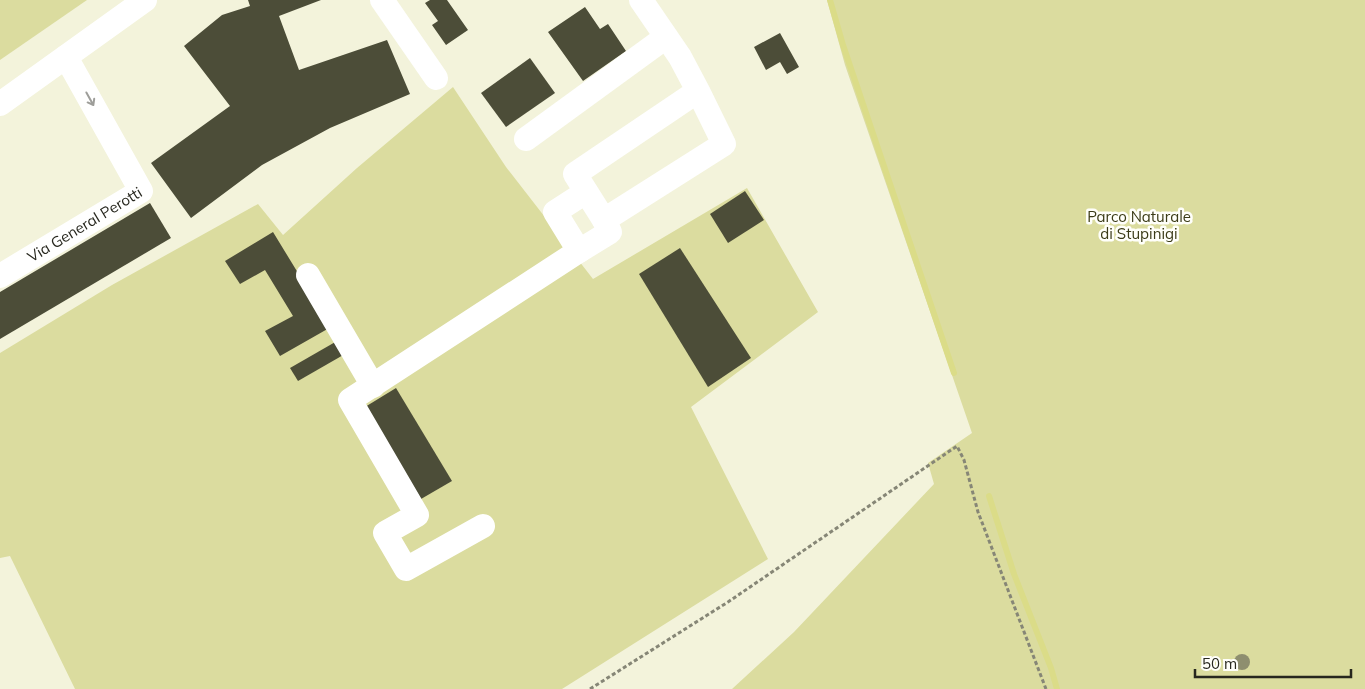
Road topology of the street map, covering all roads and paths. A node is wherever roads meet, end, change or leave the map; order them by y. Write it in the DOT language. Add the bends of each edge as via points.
graph roads {
  1 [pos="145,0"];
  2 [pos="382,0"];
  3 [pos="642,0"];
  4 [pos="666,37"];
  5 [pos="66,57"];
  6 [pos="436,78"];
  7 [pos="698,91"];
  8 [pos="0,104"];
  9 [pos="526,139"];
  10 [pos="586,192"];
  11 [pos="604,220"];
  12 [pos="579,251"];
  13 [pos="308,275"];
  14 [pos="0,276"];
  15 [pos="373,386"];
  16 [pos="483,526"];
  17 [pos="590,689"];
  18 [pos="1046,689"];
  1 -- 5 [label="street"];
  2 -- 6 [label="street"];
  3 -- 4 [label="street"];
  4 -- 7 [label="street"];
  4 -- 9 [label="street"];
  5 -- 8 [label="street"];
  5 -- 14 [label="street, Via General Perotti, one-way" via="141,191"];
  7 -- 10 [label="street" via="575,174"];
  7 -- 11 [label="street" via="724,144"];
  10 -- 11 [label="street"];
  10 -- 12 [label="street" via="555,212"];
  11 -- 12 [label="street" via="610,232"];
  12 -- 15 [label="street"];
  13 -- 15 [label="street"];
  15 -- 16 [label="street" via="350,400 417,515 385,532 406,569"];
  17 -- 18 [label="path" via="728,602 957,446 978,512"];
}
